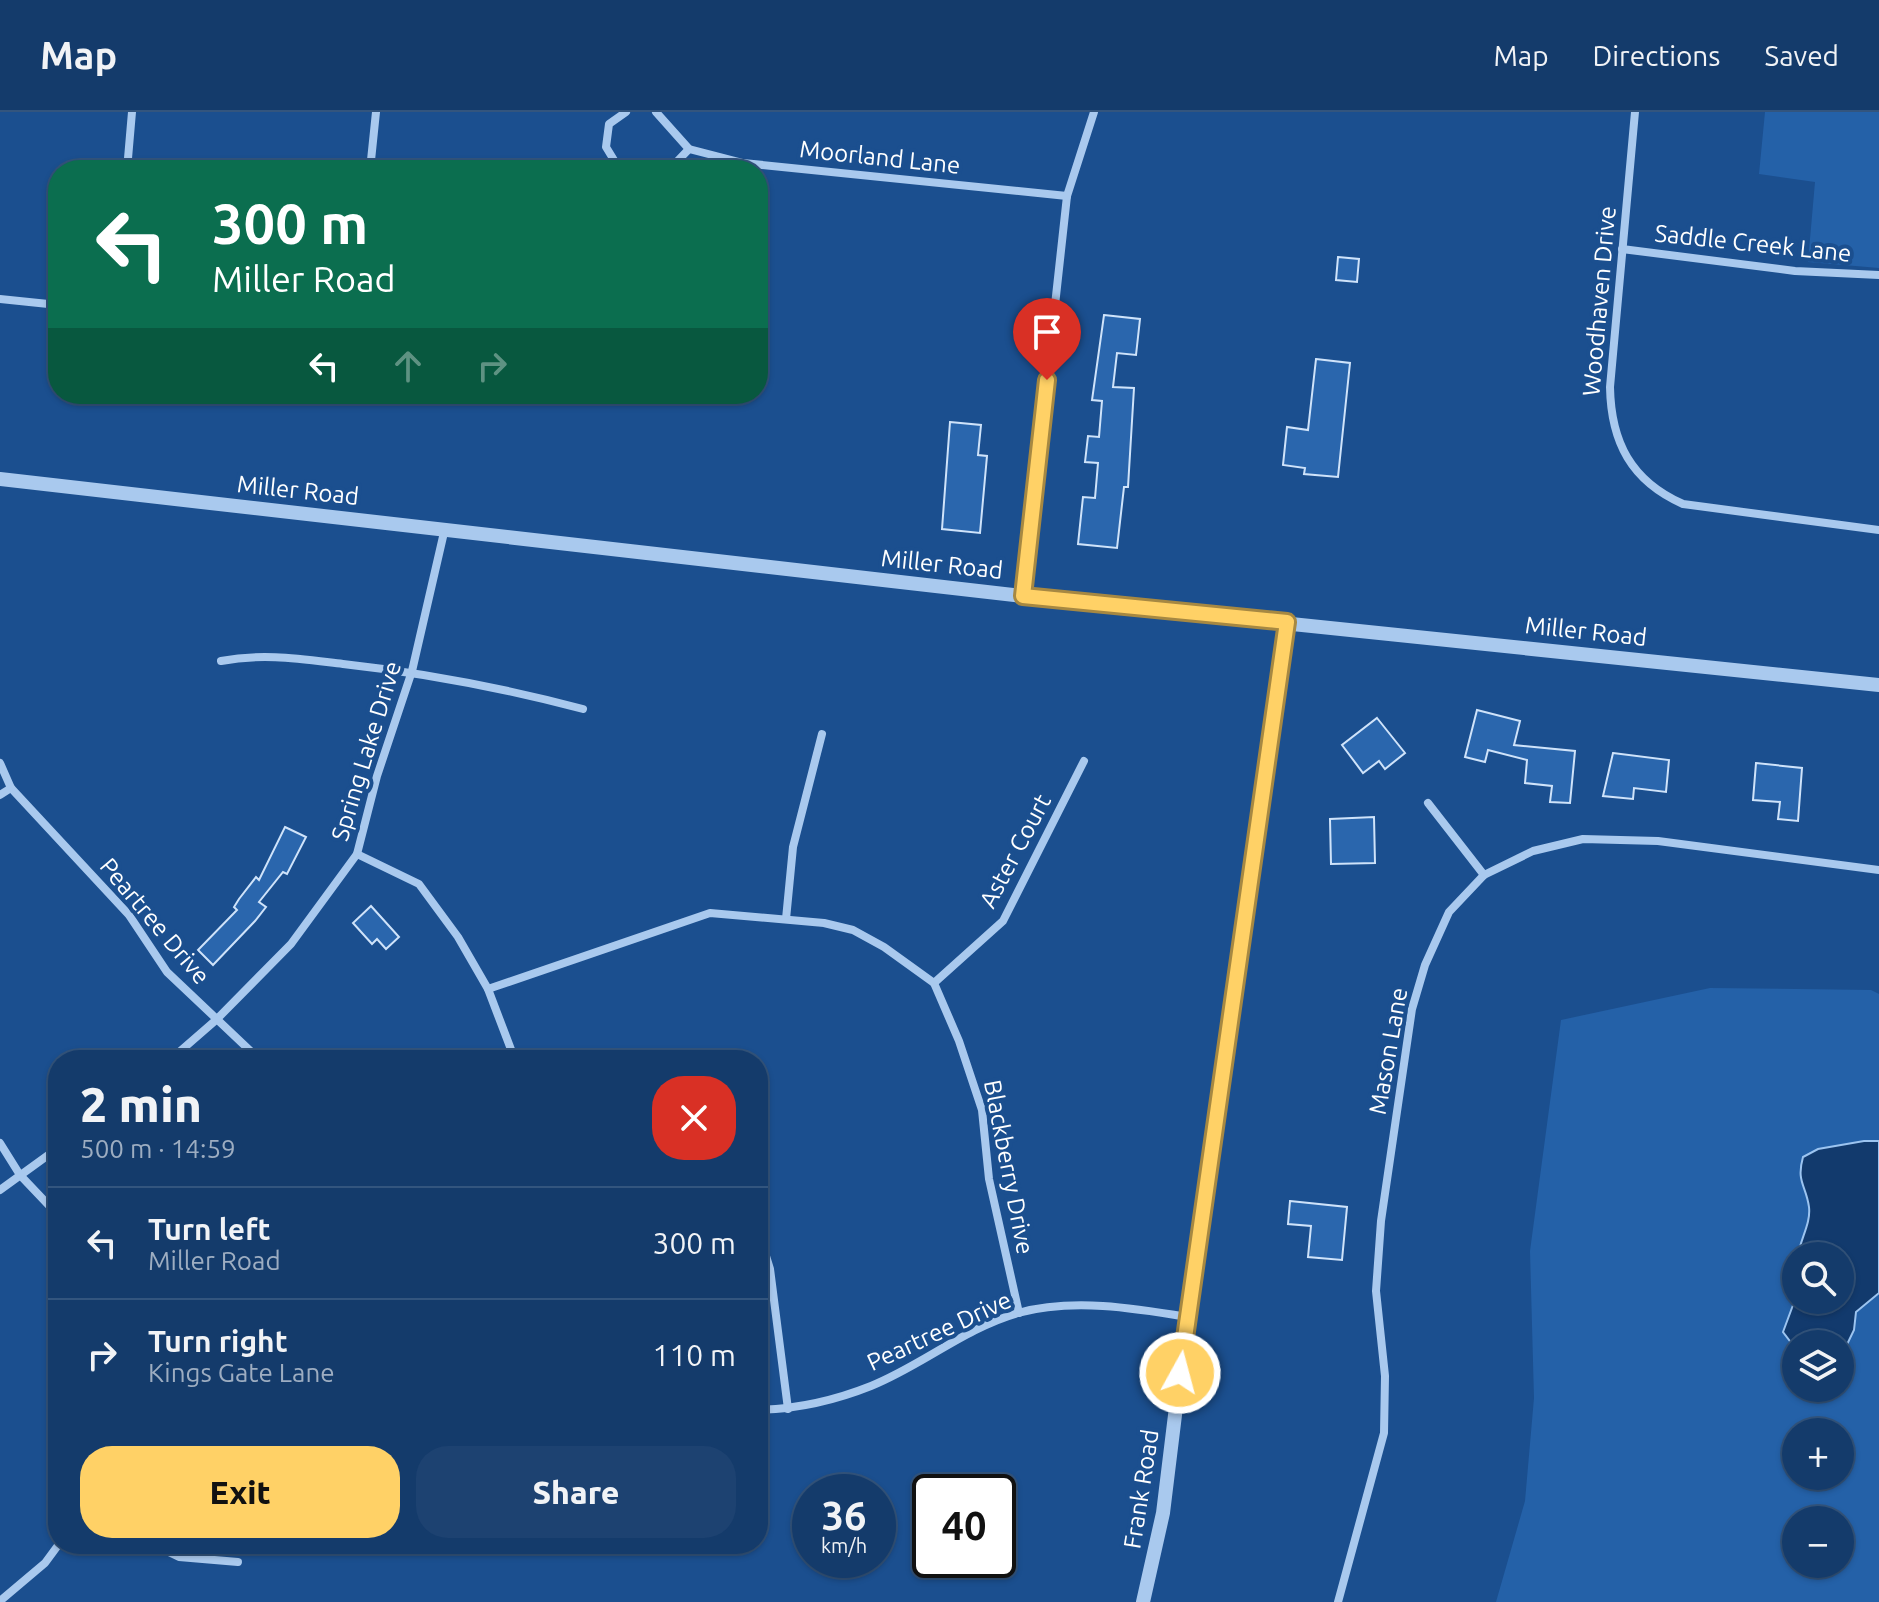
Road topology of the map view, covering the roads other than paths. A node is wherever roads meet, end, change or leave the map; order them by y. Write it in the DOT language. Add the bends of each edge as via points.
graph roads {
  1 [pos="132,112"];
  2 [pos="376,112"];
  3 [pos="626,112"];
  4 [pos="656,112"];
  5 [pos="1094,112"];
  6 [pos="1635,112"];
  7 [pos="689,149"];
  8 [pos="128,160"];
  9 [pos="371,160"];
  10 [pos="614,160"];
  11 [pos="679,160"];
  12 [pos="731,160"];
  13 [pos="768,166"];
  14 [pos="1067,196"];
  15 [pos="1622,249"];
  16 [pos="1879,275"];
  17 [pos="0,299"];
  18 [pos="48,304"];
  19 [pos="0,479"];
  20 [pos="445,528"];
  21 [pos="1879,530"];
  22 [pos="1023,596"];
  23 [pos="1287,622"];
  24 [pos="221,661"];
  25 [pos="412,671"];
  26 [pos="1879,685"];
  27 [pos="583,709"];
  28 [pos="822,734"];
  29 [pos="1084,761"];
  30 [pos="0,763"];
  31 [pos="11,788"];
  32 [pos="0,795"];
  33 [pos="1428,803"];
  34 [pos="357,854"];
  35 [pos="1879,870"];
  36 [pos="1484,875"];
  37 [pos="786,919"];
  38 [pos="934,983"];
  39 [pos="488,989"];
  40 [pos="216,1020"];
  41 [pos="182,1050"];
  42 [pos="249,1050"];
  43 [pos="511,1050"];
  44 [pos="0,1143"];
  45 [pos="48,1155"];
  46 [pos="20,1175"];
  47 [pos="0,1190"];
  48 [pos="48,1204"];
  49 [pos="768,1262"];
  50 [pos="1019,1313"];
  51 [pos="1187,1317"];
  52 [pos="788,1409"];
  53 [pos="768,1410"];
  54 [pos="52,1554"];
  55 [pos="173,1554"];
  56 [pos="238,1562"];
  57 [pos="0,1601"];
  58 [pos="1143,1602"];
  59 [pos="1338,1602"];
  1 -- 8 [label="street"];
  2 -- 9 [label="street"];
  3 -- 10 [label="street" via="609,124 606,147"];
  4 -- 7 [label="street"];
  5 -- 14 [label="street"];
  6 -- 15 [label="street, Woodhaven Drive"];
  7 -- 11 [label="street"];
  7 -- 12 [label="street, Moorland Lane"];
  13 -- 14 [label="street, Moorland Lane"];
  14 -- 22 [label="street"];
  15 -- 16 [label="street, Saddle Creek Lane" via="1795,271"];
  15 -- 21 [label="street, Woodhaven Drive" via="1611,419 1637,472 1658,493 1683,504"];
  17 -- 18 [label="street"];
  19 -- 20 [label="street, Miller Road"];
  20 -- 22 [label="street, Miller Road"];
  20 -- 25 [label="street, Spring Lake Drive"];
  22 -- 23 [label="street, Miller Road"];
  23 -- 26 [label="street, Miller Road"];
  23 -- 51 [label="street, Frank Road"];
  24 -- 25 [label="street" via="257,654"];
  25 -- 27 [label="street"];
  25 -- 34 [label="street, Spring Lake Drive"];
  28 -- 37 [label="street" via="793,847"];
  29 -- 38 [label="street, Aster Court" via="1003,921"];
  30 -- 31 [label="street, Peartree Drive"];
  31 -- 32 [label="street"];
  31 -- 40 [label="street, Peartree Drive" via="129,915 167,972"];
  33 -- 36 [label="street"];
  34 -- 39 [label="street" via="419,884"];
  34 -- 40 [label="street, Spring Lake Drive" via="291,944"];
  35 -- 36 [label="street, Mason Lane" via="1658,841 1583,839 1533,851"];
  36 -- 59 [label="street, Mason Lane" via="1449,912 1412,1009 1376,1291 1385,1376 1384,1433"];
  37 -- 38 [label="street" via="853,930"];
  37 -- 39 [label="street" via="710,913"];
  38 -- 50 [label="street, Blackberry Drive" via="982,1110 989,1179"];
  39 -- 43 [label="street"];
  40 -- 41 [label="street, Spring Lake Drive"];
  40 -- 42 [label="street, Peartree Drive"];
  44 -- 46 [label="street"];
  45 -- 46 [label="street"];
  46 -- 47 [label="street"];
  46 -- 48 [label="street"];
  49 -- 52 [label="street"];
  50 -- 51 [label="street, Peartree Drive" via="1104,1304"];
  50 -- 52 [label="street, Peartree Drive" via="871,1386"];
  51 -- 58 [label="street, Frank Road" via="1163,1513"];
  52 -- 53 [label="street, Peartree Drive"];
  54 -- 57 [label="street"];
  55 -- 56 [label="street"];
}
